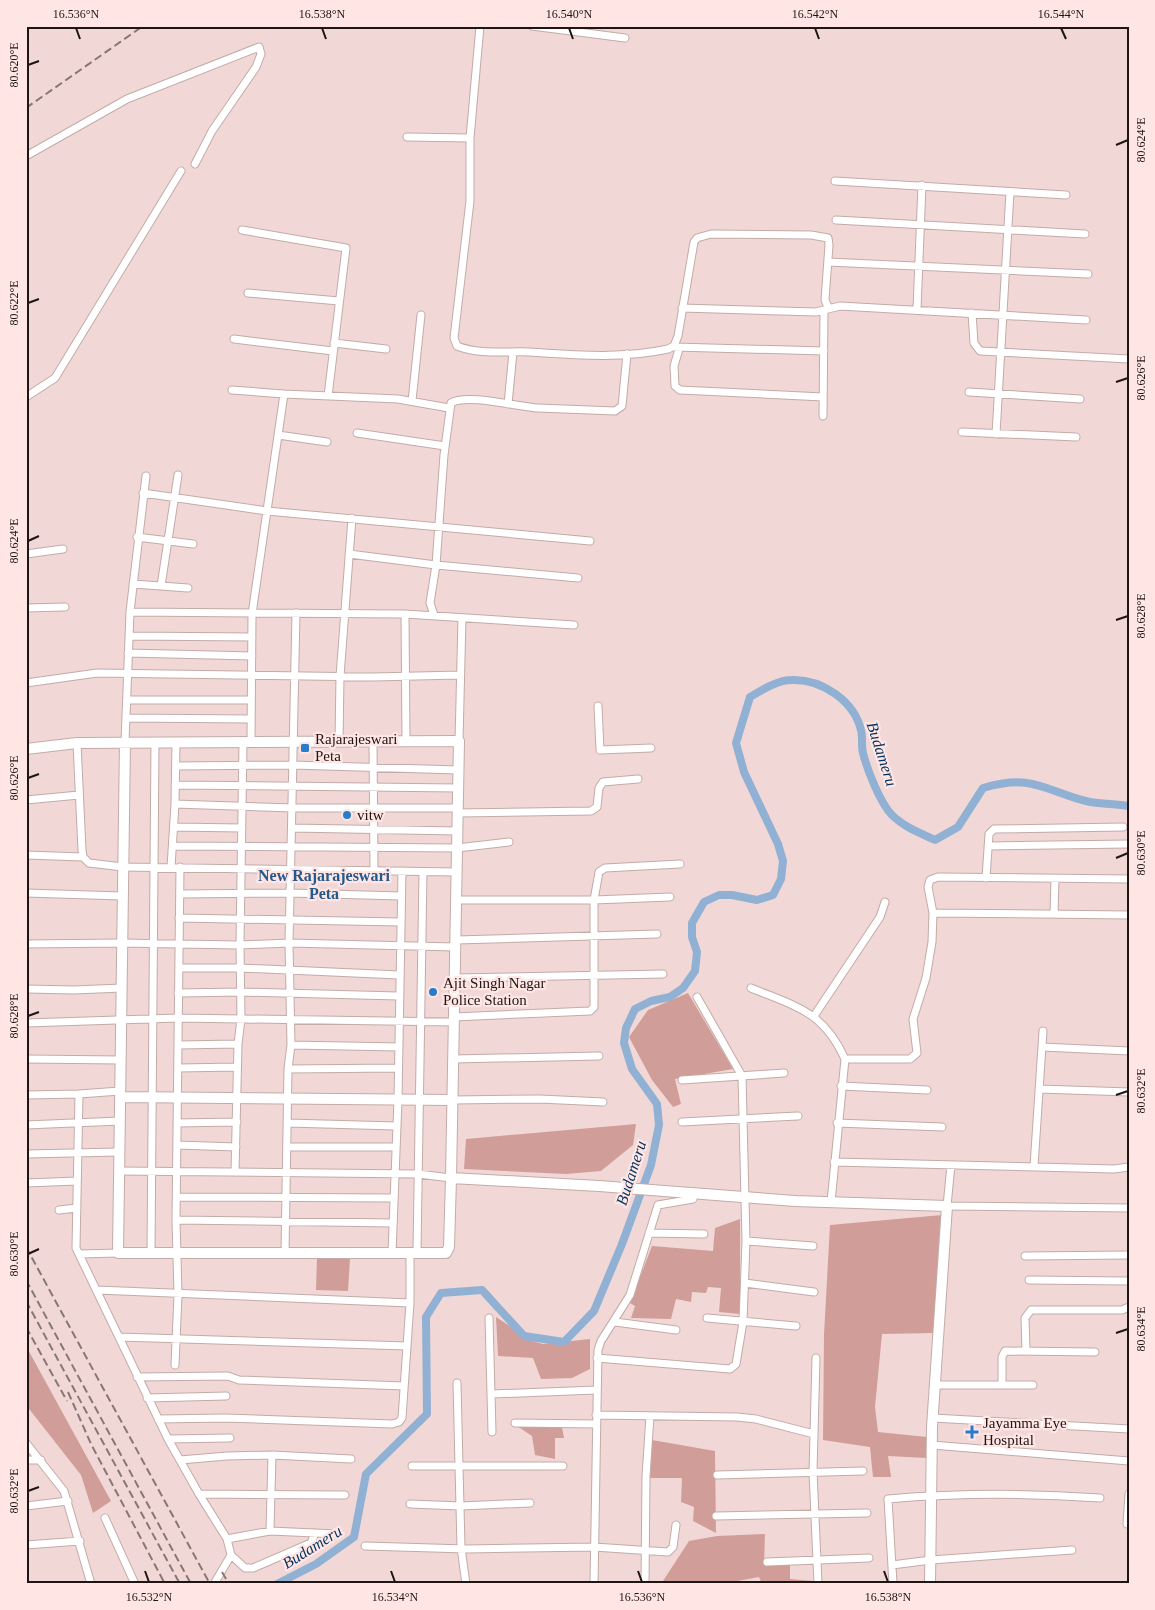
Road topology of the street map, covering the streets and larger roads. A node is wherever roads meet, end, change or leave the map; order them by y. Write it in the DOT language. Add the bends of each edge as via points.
graph roads {
  1 [pos="480,26"];
  2 [pos="532,26"];
  3 [pos="626,38"];
  4 [pos="407,137"];
  5 [pos="470,138"];
  6 [pos="26,156"];
  7 [pos="196,164"];
  8 [pos="181,171"];
  9 [pos="835,181"];
  10 [pos="922,185"];
  11 [pos="1010,192"];
  12 [pos="1066,196"];
  13 [pos="836,220"];
  14 [pos="919,225"];
  15 [pos="1008,229"];
  16 [pos="242,230"];
  17 [pos="1085,234"];
  18 [pos="828,262"];
  19 [pos="918,266"];
  20 [pos="1006,271"];
  21 [pos="1088,274"];
  22 [pos="248,293"];
  23 [pos="340,301"];
  24 [pos="682,308"];
  25 [pos="826,309"];
  26 [pos="917,309"];
  27 [pos="972,312"];
  28 [pos="1003,314"];
  29 [pos="421,315"];
  30 [pos="1086,320"];
  31 [pos="234,339"];
  32 [pos="334,343"];
  33 [pos="676,348"];
  34 [pos="386,349"];
  35 [pos="333,351"];
  36 [pos="824,351"];
  37 [pos="513,352"];
  38 [pos="1002,353"];
  39 [pos="627,354"];
  40 [pos="1129,359"];
  41 [pos="232,390"];
  42 [pos="969,392"];
  43 [pos="284,394"];
  44 [pos="999,395"];
  45 [pos="328,396"];
  46 [pos="26,397"];
  47 [pos="823,397"];
  48 [pos="1080,399"];
  49 [pos="412,401"];
  50 [pos="508,404"];
  51 [pos="449,408"];
  52 [pos="823,416"];
  53 [pos="962,432"];
  54 [pos="357,433"];
  55 [pos="996,434"];
  56 [pos="278,435"];
  57 [pos="1076,437"];
  58 [pos="326,442"];
  59 [pos="445,446"];
  60 [pos="178,475"];
  61 [pos="146,476"];
  62 [pos="143,493"];
  63 [pos="175,498"];
  64 [pos="267,511"];
  65 [pos="352,518"];
  66 [pos="440,527"];
  67 [pos="137,537"];
  68 [pos="169,541"];
  69 [pos="590,541"];
  70 [pos="193,544"];
  71 [pos="62,548"];
  72 [pos="26,554"];
  73 [pos="349,554"];
  74 [pos="436,565"];
  75 [pos="578,578"];
  76 [pos="133,584"];
  77 [pos="162,586"];
  78 [pos="188,588"];
  79 [pos="66,607"];
  80 [pos="26,608"];
  81 [pos="130,612"];
  82 [pos="296,613"];
  83 [pos="252,614"];
  84 [pos="405,614"];
  85 [pos="344,615"];
  86 [pos="434,615"];
  87 [pos="462,618"];
  88 [pos="574,625"];
  89 [pos="129,636"];
  90 [pos="252,637"];
  91 [pos="128,653"];
  92 [pos="252,656"];
  93 [pos="128,674"];
  94 [pos="252,674"];
  95 [pos="295,675"];
  96 [pos="460,675"];
  97 [pos="340,676"];
  98 [pos="406,676"];
  99 [pos="26,683"];
  100 [pos="126,700"];
  101 [pos="252,700"];
  102 [pos="598,706"];
  103 [pos="126,718"];
  104 [pos="251,719"];
  105 [pos="406,741"];
  106 [pos="459,741"];
  107 [pos="125,742"];
  108 [pos="155,742"];
  109 [pos="176,742"];
  110 [pos="247,742"];
  111 [pos="294,742"];
  112 [pos="339,742"];
  113 [pos="373,742"];
  114 [pos="77,743"];
  115 [pos="652,748"];
  116 [pos="26,749"];
  117 [pos="294,765"];
  118 [pos="176,766"];
  119 [pos="243,766"];
  120 [pos="374,768"];
  121 [pos="458,770"];
  122 [pos="638,779"];
  123 [pos="175,785"];
  124 [pos="242,785"];
  125 [pos="293,786"];
  126 [pos="374,788"];
  127 [pos="458,788"];
  128 [pos="79,795"];
  129 [pos="26,800"];
  130 [pos="175,804"];
  131 [pos="242,806"];
  132 [pos="293,808"];
  133 [pos="374,808"];
  134 [pos="458,810"];
  135 [pos="174,827"];
  136 [pos="242,828"];
  137 [pos="292,828"];
  138 [pos="1123,828"];
  139 [pos="374,830"];
  140 [pos="458,831"];
  141 [pos="509,842"];
  142 [pos="1129,844"];
  143 [pos="173,846"];
  144 [pos="292,846"];
  145 [pos="988,846"];
  146 [pos="241,847"];
  147 [pos="374,848"];
  148 [pos="457,848"];
  149 [pos="26,855"];
  150 [pos="83,857"];
  151 [pos="680,864"];
  152 [pos="123,866"];
  153 [pos="154,867"];
  154 [pos="171,867"];
  155 [pos="180,868"];
  156 [pos="241,868"];
  157 [pos="291,869"];
  158 [pos="374,871"];
  159 [pos="402,871"];
  160 [pos="423,872"];
  161 [pos="457,872"];
  162 [pos="986,878"];
  163 [pos="1055,879"];
  164 [pos="1129,879"];
  165 [pos="26,893"];
  166 [pos="240,893"];
  167 [pos="290,893"];
  168 [pos="180,894"];
  169 [pos="122,896"];
  170 [pos="401,896"];
  171 [pos="670,897"];
  172 [pos="456,900"];
  173 [pos="594,900"];
  174 [pos="885,902"];
  175 [pos="933,912"];
  176 [pos="1054,914"];
  177 [pos="1129,916"];
  178 [pos="240,917"];
  179 [pos="180,918"];
  180 [pos="291,918"];
  181 [pos="400,922"];
  182 [pos="657,934"];
  183 [pos="594,936"];
  184 [pos="122,943"];
  185 [pos="154,943"];
  186 [pos="289,943"];
  187 [pos="26,944"];
  188 [pos="178,944"];
  189 [pos="399,944"];
  190 [pos="456,944"];
  191 [pos="240,945"];
  192 [pos="423,946"];
  193 [pos="180,968"];
  194 [pos="240,968"];
  195 [pos="290,970"];
  196 [pos="663,974"];
  197 [pos="399,975"];
  198 [pos="594,975"];
  199 [pos="455,978"];
  200 [pos="26,988"];
  201 [pos="122,988"];
  202 [pos="751,988"];
  203 [pos="240,992"];
  204 [pos="178,993"];
  205 [pos="291,994"];
  206 [pos="398,996"];
  207 [pos="697,997"];
  208 [pos="814,1016"];
  209 [pos="153,1018"];
  210 [pos="178,1018"];
  211 [pos="242,1018"];
  212 [pos="122,1019"];
  213 [pos="291,1019"];
  214 [pos="454,1019"];
  215 [pos="398,1021"];
  216 [pos="422,1022"];
  217 [pos="26,1023"];
  218 [pos="1043,1031"];
  219 [pos="238,1044"];
  220 [pos="291,1044"];
  221 [pos="178,1045"];
  222 [pos="399,1047"];
  223 [pos="1042,1047"];
  224 [pos="1129,1051"];
  225 [pos="599,1056"];
  226 [pos="26,1059"];
  227 [pos="454,1059"];
  228 [pos="845,1059"];
  229 [pos="121,1060"];
  230 [pos="238,1067"];
  231 [pos="178,1068"];
  232 [pos="398,1068"];
  233 [pos="288,1069"];
  234 [pos="784,1074"];
  235 [pos="742,1076"];
  236 [pos="682,1080"];
  237 [pos="841,1086"];
  238 [pos="1039,1089"];
  239 [pos="927,1090"];
  240 [pos="1129,1092"];
  241 [pos="79,1094"];
  242 [pos="120,1094"];
  243 [pos="26,1095"];
  244 [pos="152,1098"];
  245 [pos="178,1098"];
  246 [pos="237,1098"];
  247 [pos="288,1098"];
  248 [pos="398,1100"];
  249 [pos="420,1100"];
  250 [pos="452,1100"];
  251 [pos="603,1102"];
  252 [pos="798,1116"];
  253 [pos="743,1119"];
  254 [pos="120,1121"];
  255 [pos="237,1122"];
  256 [pos="682,1122"];
  257 [pos="177,1123"];
  258 [pos="287,1123"];
  259 [pos="838,1123"];
  260 [pos="78,1124"];
  261 [pos="26,1125"];
  262 [pos="396,1126"];
  263 [pos="942,1127"];
  264 [pos="177,1145"];
  265 [pos="236,1147"];
  266 [pos="287,1147"];
  267 [pos="396,1147"];
  268 [pos="119,1152"];
  269 [pos="78,1153"];
  270 [pos="26,1154"];
  271 [pos="834,1162"];
  272 [pos="951,1164"];
  273 [pos="1034,1166"];
  274 [pos="1129,1167"];
  275 [pos="119,1171"];
  276 [pos="151,1171"];
  277 [pos="176,1172"];
  278 [pos="235,1172"];
  279 [pos="286,1173"];
  280 [pos="394,1174"];
  281 [pos="418,1174"];
  282 [pos="452,1178"];
  283 [pos="77,1181"];
  284 [pos="26,1183"];
  285 [pos="693,1196"];
  286 [pos="745,1197"];
  287 [pos="177,1198"];
  288 [pos="285,1198"];
  289 [pos="393,1198"];
  290 [pos="831,1202"];
  291 [pos="947,1206"];
  292 [pos="77,1208"];
  293 [pos="1129,1208"];
  294 [pos="59,1210"];
  295 [pos="176,1220"];
  296 [pos="285,1221"];
  297 [pos="393,1223"];
  298 [pos="649,1233"];
  299 [pos="704,1234"];
  300 [pos="746,1242"];
  301 [pos="813,1246"];
  302 [pos="392,1252"];
  303 [pos="414,1252"];
  304 [pos="151,1253"];
  305 [pos="176,1253"];
  306 [pos="285,1253"];
  307 [pos="79,1254"];
  308 [pos="118,1254"];
  309 [pos="1129,1255"];
  310 [pos="1025,1256"];
  311 [pos="1029,1280"];
  312 [pos="1129,1281"];
  313 [pos="745,1283"];
  314 [pos="97,1290"];
  315 [pos="814,1292"];
  316 [pos="178,1295"];
  317 [pos="410,1303"];
  318 [pos="1129,1307"];
  319 [pos="489,1318"];
  320 [pos="706,1318"];
  321 [pos="615,1322"];
  322 [pos="742,1322"];
  323 [pos="796,1326"];
  324 [pos="676,1330"];
  325 [pos="119,1337"];
  326 [pos="176,1340"];
  327 [pos="407,1346"];
  328 [pos="1026,1351"];
  329 [pos="1095,1352"];
  330 [pos="597,1358"];
  331 [pos="816,1358"];
  332 [pos="174,1365"];
  333 [pos="138,1377"];
  334 [pos="458,1383"];
  335 [pos="935,1385"];
  336 [pos="1002,1385"];
  337 [pos="1032,1385"];
  338 [pos="404,1386"];
  339 [pos="596,1390"];
  340 [pos="492,1394"];
  341 [pos="226,1396"];
  342 [pos="147,1398"];
  343 [pos="596,1416"];
  344 [pos="650,1416"];
  345 [pos="933,1418"];
  346 [pos="158,1419"];
  347 [pos="515,1423"];
  348 [pos="596,1424"];
  349 [pos="1129,1429"];
  350 [pos="492,1432"];
  351 [pos="814,1434"];
  352 [pos="230,1438"];
  353 [pos="168,1439"];
  354 [pos="26,1442"];
  355 [pos="932,1445"];
  356 [pos="272,1455"];
  357 [pos="351,1459"];
  358 [pos="26,1460"];
  359 [pos="41,1460"];
  360 [pos="180,1460"];
  361 [pos="1129,1461"];
  362 [pos="412,1466"];
  363 [pos="460,1466"];
  364 [pos="563,1466"];
  365 [pos="863,1471"];
  366 [pos="813,1472"];
  367 [pos="717,1475"];
  368 [pos="199,1494"];
  369 [pos="270,1494"];
  370 [pos="1129,1494"];
  371 [pos="344,1495"];
  372 [pos="931,1495"];
  373 [pos="1100,1498"];
  374 [pos="68,1502"];
  375 [pos="530,1503"];
  376 [pos="410,1504"];
  377 [pos="26,1506"];
  378 [pos="461,1506"];
  379 [pos="867,1513"];
  380 [pos="815,1514"];
  381 [pos="716,1516"];
  382 [pos="105,1518"];
  383 [pos="676,1524"];
  384 [pos="1127,1524"];
  385 [pos="270,1531"];
  386 [pos="315,1533"];
  387 [pos="337,1534"];
  388 [pos="227,1538"];
  389 [pos="80,1541"];
  390 [pos="26,1545"];
  391 [pos="365,1546"];
  392 [pos="461,1548"];
  393 [pos="594,1548"];
  394 [pos="645,1550"];
  395 [pos="1072,1550"];
  396 [pos="231,1555"];
  397 [pos="869,1558"];
  398 [pos="931,1560"];
  399 [pos="767,1562"];
  400 [pos="816,1562"];
  401 [pos="892,1565"];
  402 [pos="91,1584"];
  403 [pos="135,1584"];
  404 [pos="214,1584"];
  405 [pos="466,1584"];
  406 [pos="594,1584"];
  407 [pos="645,1584"];
  408 [pos="818,1584"];
  409 [pos="893,1584"];
  410 [pos="930,1584"];
  1 -- 5 [label="street"];
  2 -- 3 [label="street"];
  4 -- 5 [label="street"];
  5 -- 37 [label="street" via="469,208 454,343 472,350"];
  6 -- 7 [label="street" via="127,99 259,47 261,54 256,67 212,132"];
  8 -- 46 [label="street" via="55,378"];
  9 -- 10 [label="street"];
  10 -- 11 [label="street"];
  10 -- 14 [label="street"];
  11 -- 12 [label="street"];
  11 -- 15 [label="street"];
  13 -- 14 [label="street"];
  14 -- 15 [label="street"];
  14 -- 19 [label="street"];
  15 -- 17 [label="street"];
  15 -- 20 [label="street"];
  16 -- 23 [label="street" via="346,248"];
  18 -- 19 [label="street"];
  18 -- 24 [label="street" via="828,238 824,236 701,236 694,242"];
  18 -- 25 [label="street"];
  19 -- 20 [label="street"];
  19 -- 26 [label="street"];
  20 -- 21 [label="street"];
  20 -- 28 [label="street"];
  22 -- 23 [label="street"];
  23 -- 32 [label="street"];
  24 -- 25 [label="street"];
  24 -- 33 [label="street"];
  25 -- 26 [label="street" via="840,306"];
  25 -- 36 [label="street"];
  26 -- 27 [label="street"];
  27 -- 28 [label="street"];
  27 -- 38 [label="street" via="976,349"];
  28 -- 30 [label="street"];
  28 -- 38 [label="street"];
  29 -- 49 [label="street"];
  31 -- 35 [label="street"];
  32 -- 34 [label="street"];
  32 -- 35 [label="street"];
  33 -- 36 [label="street"];
  33 -- 39 [label="street"];
  33 -- 47 [label="street" via="673,374 677,389"];
  35 -- 45 [label="street"];
  36 -- 47 [label="street"];
  37 -- 39 [label="street"];
  37 -- 50 [label="street"];
  38 -- 40 [label="street"];
  38 -- 44 [label="street"];
  39 -- 50 [label="street" via="619,410"];
  41 -- 43 [label="street"];
  42 -- 44 [label="street"];
  43 -- 45 [label="street"];
  43 -- 56 [label="street"];
  44 -- 48 [label="street"];
  44 -- 55 [label="street"];
  45 -- 49 [label="street"];
  47 -- 52 [label="street"];
  49 -- 51 [label="street"];
  50 -- 51 [label="street" via="460,400"];
  51 -- 59 [label="street"];
  53 -- 55 [label="street"];
  54 -- 59 [label="street"];
  55 -- 57 [label="street"];
  56 -- 58 [label="street"];
  56 -- 64 [label="street"];
  59 -- 66 [label="street"];
  60 -- 63 [label="street"];
  61 -- 62 [label="street"];
  62 -- 63 [label="street"];
  62 -- 67 [label="street"];
  63 -- 64 [label="street"];
  63 -- 68 [label="street"];
  64 -- 65 [label="street"];
  64 -- 83 [label="street"];
  65 -- 66 [label="street"];
  65 -- 73 [label="street"];
  66 -- 69 [label="street"];
  66 -- 74 [label="street"];
  67 -- 68 [label="street"];
  67 -- 76 [label="street"];
  68 -- 70 [label="street"];
  68 -- 77 [label="street"];
  71 -- 72 [label="street"];
  73 -- 74 [label="street"];
  73 -- 85 [label="street"];
  74 -- 75 [label="street"];
  74 -- 86 [label="street" via="430,603"];
  76 -- 77 [label="street"];
  76 -- 81 [label="street"];
  77 -- 78 [label="street"];
  79 -- 80 [label="street"];
  81 -- 83 [label="street"];
  81 -- 89 [label="street"];
  82 -- 83 [label="street"];
  82 -- 85 [label="street"];
  82 -- 95 [label="street"];
  83 -- 90 [label="street"];
  84 -- 85 [label="street"];
  84 -- 86 [label="street"];
  84 -- 98 [label="street"];
  85 -- 97 [label="street"];
  86 -- 87 [label="street"];
  87 -- 88 [label="street"];
  87 -- 96 [label="street"];
  89 -- 90 [label="street"];
  89 -- 91 [label="street"];
  90 -- 92 [label="street"];
  91 -- 92 [label="street"];
  91 -- 93 [label="street"];
  92 -- 94 [label="street"];
  93 -- 94 [label="street"];
  93 -- 99 [label="street" via="96,673"];
  93 -- 100 [label="street"];
  94 -- 95 [label="street"];
  94 -- 101 [label="street"];
  95 -- 97 [label="street"];
  95 -- 111 [label="street"];
  96 -- 98 [label="street"];
  96 -- 106 [label="street"];
  97 -- 98 [label="street"];
  97 -- 112 [label="street"];
  98 -- 105 [label="street"];
  100 -- 101 [label="street"];
  100 -- 103 [label="street"];
  101 -- 104 [label="street"];
  102 -- 115 [label="street" via="600,750"];
  103 -- 104 [label="street"];
  103 -- 107 [label="street"];
  104 -- 110 [label="street"];
  105 -- 106 [label="street"];
  105 -- 113 [label="street"];
  106 -- 121 [label="street"];
  107 -- 108 [label="street"];
  107 -- 114 [label="street"];
  107 -- 152 [label="street"];
  108 -- 109 [label="street"];
  108 -- 153 [label="street"];
  109 -- 110 [label="street"];
  109 -- 118 [label="street"];
  110 -- 111 [label="street"];
  110 -- 119 [label="street"];
  111 -- 112 [label="street"];
  111 -- 117 [label="street"];
  112 -- 113 [label="street"];
  113 -- 120 [label="street"];
  114 -- 116 [label="street"];
  114 -- 128 [label="street"];
  117 -- 119 [label="street"];
  117 -- 120 [label="street"];
  117 -- 125 [label="street"];
  118 -- 119 [label="street"];
  118 -- 123 [label="street"];
  119 -- 124 [label="street"];
  120 -- 121 [label="street"];
  120 -- 126 [label="street"];
  121 -- 127 [label="street"];
  122 -- 134 [label="street" via="603,782 599,788 598,808 591,811"];
  123 -- 124 [label="street"];
  123 -- 130 [label="street"];
  124 -- 125 [label="street"];
  124 -- 131 [label="street"];
  125 -- 126 [label="street"];
  125 -- 132 [label="street"];
  126 -- 127 [label="street"];
  126 -- 133 [label="street"];
  127 -- 134 [label="street"];
  128 -- 129 [label="street"];
  128 -- 150 [label="street"];
  130 -- 131 [label="street"];
  130 -- 135 [label="street"];
  131 -- 132 [label="street"];
  131 -- 136 [label="street"];
  132 -- 133 [label="street"];
  132 -- 137 [label="street"];
  133 -- 134 [label="street"];
  133 -- 139 [label="street"];
  134 -- 140 [label="street"];
  135 -- 136 [label="street"];
  135 -- 143 [label="street"];
  136 -- 146 [label="street"];
  137 -- 139 [label="street"];
  137 -- 144 [label="street"];
  138 -- 145 [label="street" via="994,829"];
  139 -- 140 [label="street"];
  139 -- 147 [label="street"];
  140 -- 148 [label="street"];
  141 -- 148 [label="street"];
  142 -- 145 [label="street"];
  143 -- 146 [label="street"];
  143 -- 154 [label="street"];
  144 -- 146 [label="street"];
  144 -- 147 [label="street"];
  144 -- 157 [label="street"];
  145 -- 162 [label="street"];
  146 -- 156 [label="street"];
  147 -- 148 [label="street"];
  147 -- 158 [label="street"];
  148 -- 161 [label="street"];
  149 -- 150 [label="street"];
  150 -- 152 [label="street" via="90,863"];
  151 -- 173 [label="street" via="602,869 596,877"];
  152 -- 153 [label="street"];
  152 -- 169 [label="street"];
  153 -- 154 [label="street"];
  153 -- 185 [label="street"];
  154 -- 155 [label="street"];
  155 -- 156 [label="street"];
  155 -- 168 [label="street"];
  156 -- 157 [label="street"];
  156 -- 166 [label="street"];
  157 -- 158 [label="street"];
  157 -- 167 [label="street"];
  158 -- 159 [label="street"];
  159 -- 160 [label="street"];
  159 -- 170 [label="street"];
  160 -- 161 [label="street"];
  160 -- 192 [label="street"];
  161 -- 172 [label="street"];
  162 -- 163 [label="street"];
  162 -- 175 [label="street" via="938,877 930,880 928,887"];
  163 -- 164 [label="street"];
  163 -- 176 [label="street"];
  165 -- 169 [label="street"];
  166 -- 167 [label="street"];
  166 -- 168 [label="street"];
  166 -- 178 [label="street"];
  167 -- 170 [label="street"];
  167 -- 180 [label="street"];
  168 -- 179 [label="street"];
  169 -- 184 [label="street"];
  170 -- 181 [label="street"];
  171 -- 173 [label="street"];
  172 -- 173 [label="street"];
  172 -- 190 [label="street"];
  173 -- 183 [label="street"];
  174 -- 208 [label="street" via="880,917"];
  175 -- 176 [label="street"];
  175 -- 228 [label="street" via="929,963 913,1019 917,1053 910,1059"];
  176 -- 177 [label="street"];
  178 -- 179 [label="street"];
  178 -- 180 [label="street"];
  178 -- 191 [label="street"];
  179 -- 188 [label="street"];
  180 -- 181 [label="street"];
  180 -- 186 [label="street"];
  181 -- 189 [label="street"];
  182 -- 183 [label="street"];
  183 -- 190 [label="street"];
  183 -- 198 [label="street"];
  184 -- 185 [label="street"];
  184 -- 187 [label="street"];
  184 -- 201 [label="street"];
  185 -- 188 [label="street"];
  185 -- 209 [label="street"];
  186 -- 189 [label="street"];
  186 -- 191 [label="street"];
  186 -- 195 [label="street"];
  188 -- 191 [label="street"];
  188 -- 193 [label="street"];
  189 -- 192 [label="street"];
  189 -- 197 [label="street"];
  190 -- 192 [label="street"];
  190 -- 199 [label="street"];
  191 -- 194 [label="street"];
  192 -- 216 [label="street"];
  193 -- 194 [label="street"];
  193 -- 204 [label="street"];
  194 -- 195 [label="street"];
  194 -- 203 [label="street"];
  195 -- 197 [label="street"];
  195 -- 205 [label="street"];
  196 -- 198 [label="street"];
  197 -- 206 [label="street"];
  198 -- 199 [label="street"];
  198 -- 214 [label="street" via="594,1007 590,1011"];
  199 -- 214 [label="street"];
  200 -- 201 [label="street"];
  201 -- 212 [label="street"];
  202 -- 208 [label="street"];
  203 -- 204 [label="street"];
  203 -- 205 [label="street"];
  203 -- 211 [label="street"];
  204 -- 210 [label="street"];
  205 -- 206 [label="street"];
  205 -- 213 [label="street"];
  206 -- 215 [label="street"];
  207 -- 235 [label="street"];
  208 -- 228 [label="street" via="828,1029"];
  209 -- 210 [label="street"];
  209 -- 212 [label="street"];
  209 -- 244 [label="street"];
  210 -- 211 [label="street"];
  210 -- 221 [label="street"];
  211 -- 213 [label="street"];
  211 -- 219 [label="street"];
  212 -- 217 [label="street"];
  212 -- 229 [label="street"];
  213 -- 215 [label="street"];
  213 -- 220 [label="street"];
  214 -- 216 [label="street"];
  214 -- 227 [label="street"];
  215 -- 216 [label="street"];
  215 -- 222 [label="street"];
  216 -- 249 [label="street"];
  218 -- 223 [label="street"];
  219 -- 221 [label="street"];
  219 -- 230 [label="street"];
  220 -- 222 [label="street"];
  220 -- 233 [label="street"];
  221 -- 231 [label="street"];
  222 -- 232 [label="street"];
  223 -- 224 [label="street"];
  223 -- 238 [label="street"];
  225 -- 227 [label="street"];
  226 -- 229 [label="street"];
  227 -- 250 [label="street"];
  228 -- 237 [label="street"];
  229 -- 242 [label="street"];
  230 -- 231 [label="street"];
  230 -- 246 [label="street"];
  231 -- 245 [label="street"];
  232 -- 233 [label="street"];
  232 -- 248 [label="street"];
  233 -- 247 [label="street"];
  234 -- 235 [label="street"];
  235 -- 236 [label="street"];
  235 -- 253 [label="street"];
  237 -- 239 [label="street"];
  237 -- 259 [label="street"];
  238 -- 240 [label="street"];
  238 -- 273 [label="street"];
  241 -- 242 [label="street"];
  241 -- 243 [label="street"];
  241 -- 260 [label="street"];
  242 -- 244 [label="street"];
  242 -- 254 [label="street"];
  244 -- 245 [label="street"];
  244 -- 276 [label="street"];
  245 -- 246 [label="street"];
  245 -- 257 [label="street"];
  246 -- 247 [label="street"];
  246 -- 255 [label="street"];
  247 -- 248 [label="street"];
  247 -- 258 [label="street"];
  248 -- 249 [label="street"];
  248 -- 262 [label="street"];
  249 -- 250 [label="street"];
  249 -- 281 [label="street"];
  250 -- 251 [label="street"];
  250 -- 282 [label="street"];
  252 -- 253 [label="street"];
  253 -- 256 [label="street"];
  253 -- 286 [label="street"];
  254 -- 260 [label="street"];
  254 -- 268 [label="street"];
  255 -- 257 [label="street"];
  255 -- 265 [label="street"];
  257 -- 264 [label="street"];
  258 -- 262 [label="street"];
  258 -- 266 [label="street"];
  259 -- 263 [label="street"];
  259 -- 271 [label="street"];
  260 -- 261 [label="street"];
  260 -- 269 [label="street"];
  262 -- 267 [label="street"];
  264 -- 265 [label="street"];
  264 -- 277 [label="street"];
  265 -- 278 [label="street"];
  266 -- 267 [label="street"];
  266 -- 279 [label="street"];
  267 -- 280 [label="street"];
  268 -- 269 [label="street"];
  268 -- 275 [label="street"];
  269 -- 270 [label="street"];
  269 -- 283 [label="street"];
  271 -- 272 [label="street"];
  271 -- 290 [label="street"];
  272 -- 273 [label="street"];
  272 -- 291 [label="street"];
  273 -- 274 [label="street"];
  275 -- 276 [label="street"];
  275 -- 308 [label="street"];
  276 -- 277 [label="street"];
  276 -- 304 [label="street"];
  277 -- 278 [label="street"];
  277 -- 287 [label="street"];
  278 -- 279 [label="street"];
  279 -- 280 [label="street"];
  279 -- 288 [label="street"];
  280 -- 281 [label="street"];
  280 -- 289 [label="street"];
  281 -- 282 [label="street"];
  281 -- 303 [label="street"];
  282 -- 285 [label="street" via="599,1186"];
  282 -- 303 [label="street" via="449,1250 442,1254"];
  283 -- 284 [label="street"];
  283 -- 292 [label="street"];
  285 -- 286 [label="street"];
  285 -- 298 [label="street" via="658,1206"];
  286 -- 290 [label="street"];
  286 -- 300 [label="street"];
  287 -- 288 [label="street"];
  287 -- 295 [label="street"];
  288 -- 289 [label="street"];
  288 -- 296 [label="street"];
  289 -- 297 [label="street"];
  290 -- 291 [label="street"];
  291 -- 293 [label="street"];
  291 -- 335 [label="street"];
  292 -- 294 [label="street"];
  292 -- 307 [label="street" via="76,1248"];
  295 -- 296 [label="street"];
  295 -- 305 [label="street"];
  296 -- 297 [label="street"];
  296 -- 306 [label="street"];
  297 -- 302 [label="street"];
  298 -- 299 [label="street"];
  298 -- 321 [label="street" via="630,1295"];
  300 -- 301 [label="street"];
  300 -- 313 [label="street"];
  302 -- 303 [label="street"];
  302 -- 306 [label="street"];
  303 -- 317 [label="street"];
  304 -- 305 [label="street"];
  304 -- 308 [label="street"];
  305 -- 306 [label="street"];
  305 -- 316 [label="street"];
  307 -- 308 [label="street"];
  307 -- 314 [label="street"];
  309 -- 310 [label="street"];
  311 -- 312 [label="street"];
  313 -- 315 [label="street"];
  313 -- 322 [label="street"];
  314 -- 316 [label="street"];
  314 -- 325 [label="street"];
  316 -- 317 [label="street"];
  316 -- 326 [label="street"];
  317 -- 327 [label="street"];
  318 -- 328 [label="street" via="1122,1310 1032,1310 1025,1318"];
  319 -- 340 [label="street"];
  320 -- 322 [label="street"];
  321 -- 324 [label="street"];
  321 -- 330 [label="street" via="601,1342"];
  322 -- 323 [label="street"];
  322 -- 330 [label="street" via="736,1364 730,1369"];
  325 -- 326 [label="street"];
  325 -- 333 [label="street"];
  326 -- 327 [label="street"];
  326 -- 332 [label="street"];
  327 -- 338 [label="street"];
  328 -- 329 [label="street"];
  328 -- 336 [label="street" via="1008,1350 1003,1353"];
  330 -- 339 [label="street"];
  331 -- 351 [label="street"];
  333 -- 338 [label="street" via="228,1376 239,1380"];
  333 -- 342 [label="street"];
  334 -- 363 [label="street"];
  335 -- 336 [label="street"];
  335 -- 345 [label="street"];
  336 -- 337 [label="street"];
  338 -- 346 [label="street" via="402,1418 397,1424"];
  339 -- 340 [label="street"];
  339 -- 343 [label="street"];
  340 -- 350 [label="street"];
  341 -- 342 [label="street"];
  342 -- 346 [label="street"];
  343 -- 344 [label="street"];
  343 -- 348 [label="street"];
  344 -- 351 [label="street" via="756,1419"];
  344 -- 394 [label="street"];
  345 -- 349 [label="street"];
  345 -- 355 [label="street"];
  346 -- 353 [label="street"];
  347 -- 348 [label="street"];
  348 -- 393 [label="street"];
  351 -- 366 [label="street"];
  352 -- 353 [label="street"];
  353 -- 360 [label="street"];
  354 -- 359 [label="street"];
  355 -- 361 [label="street"];
  355 -- 372 [label="street"];
  356 -- 357 [label="street"];
  356 -- 360 [label="street"];
  356 -- 369 [label="street"];
  358 -- 359 [label="street"];
  359 -- 374 [label="street" via="57,1479"];
  360 -- 368 [label="street"];
  362 -- 363 [label="street"];
  363 -- 364 [label="street"];
  363 -- 378 [label="street"];
  365 -- 366 [label="street"];
  366 -- 367 [label="street"];
  366 -- 380 [label="street"];
  368 -- 369 [label="street"];
  368 -- 388 [label="street"];
  369 -- 371 [label="street"];
  369 -- 385 [label="street"];
  370 -- 384 [label="street"];
  372 -- 373 [label="street" via="1040,1494"];
  372 -- 398 [label="street"];
  372 -- 401 [label="street" via="888,1499"];
  374 -- 377 [label="street"];
  374 -- 389 [label="street"];
  375 -- 378 [label="street"];
  376 -- 378 [label="street"];
  378 -- 392 [label="street"];
  379 -- 380 [label="street"];
  380 -- 381 [label="street"];
  380 -- 400 [label="street"];
  382 -- 403 [label="street"];
  383 -- 394 [label="street" via="672,1550"];
  385 -- 386 [label="street"];
  385 -- 388 [label="street"];
  386 -- 387 [label="street"];
  386 -- 396 [label="street" via="311,1543 253,1568 245,1568"];
  388 -- 396 [label="street"];
  389 -- 390 [label="street"];
  389 -- 402 [label="street"];
  391 -- 392 [label="street"];
  392 -- 393 [label="street"];
  392 -- 405 [label="street"];
  393 -- 394 [label="street"];
  393 -- 406 [label="street"];
  394 -- 407 [label="street"];
  395 -- 398 [label="street"];
  396 -- 404 [label="street"];
  397 -- 400 [label="street"];
  398 -- 401 [label="street"];
  398 -- 410 [label="street"];
  399 -- 400 [label="street"];
  400 -- 408 [label="street"];
  401 -- 409 [label="street"];
}
